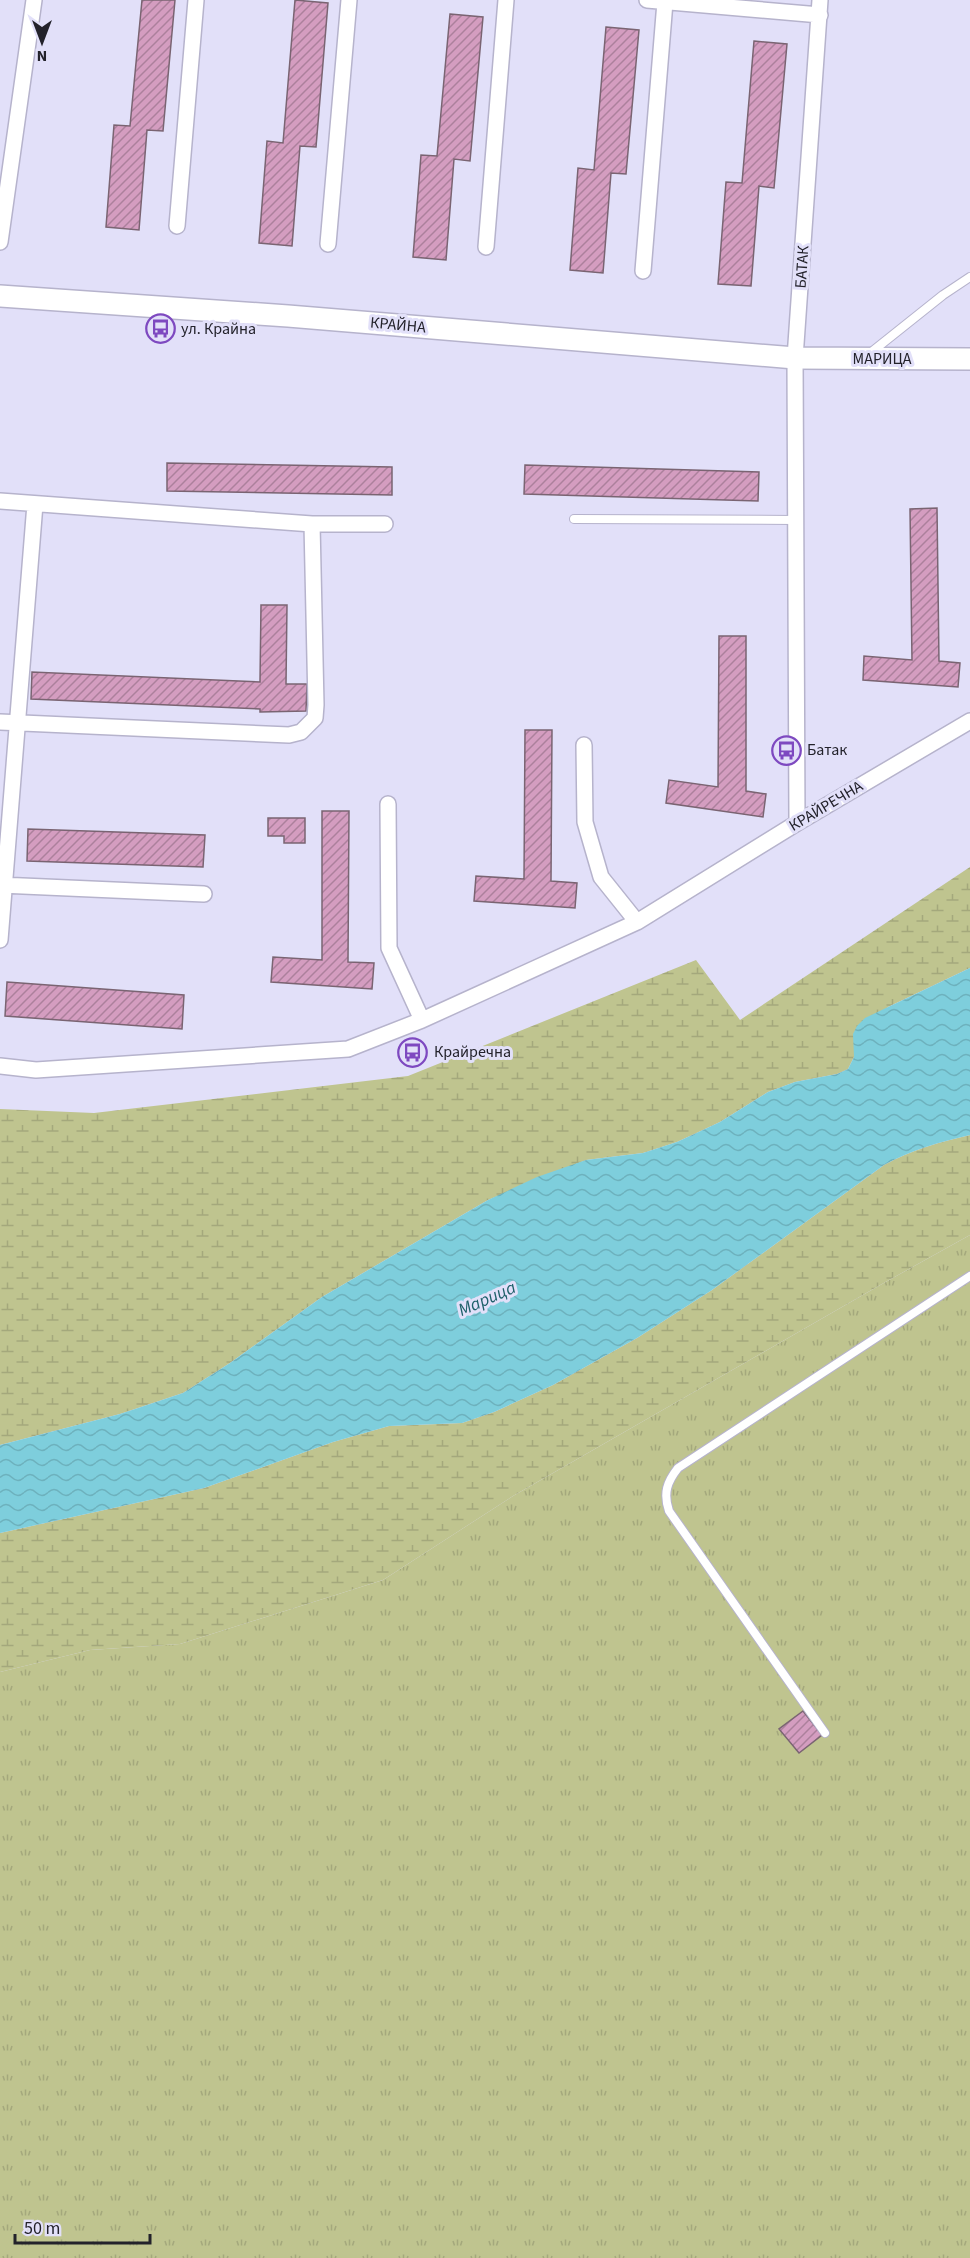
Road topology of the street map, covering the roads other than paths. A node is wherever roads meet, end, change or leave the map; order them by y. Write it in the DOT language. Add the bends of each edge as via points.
graph roads {
  1 [pos="34,0"];
  2 [pos="196,0"];
  3 [pos="349,0"];
  4 [pos="506,0"];
  5 [pos="647,0"];
  6 [pos="665,2"];
  7 [pos="820,7"];
  8 [pos="177,226"];
  9 [pos="0,242"];
  10 [pos="328,244"];
  11 [pos="486,247"];
  12 [pos="644,272"];
  13 [pos="970,277"];
  14 [pos="0,296"];
  15 [pos="795,358"];
  16 [pos="970,359"];
  17 [pos="862,360"];
  18 [pos="0,501"];
  19 [pos="36,504"];
  20 [pos="574,519"];
  21 [pos="796,520"];
  22 [pos="312,524"];
  23 [pos="385,524"];
  24 [pos="970,721"];
  25 [pos="0,722"];
  26 [pos="18,723"];
  27 [pos="584,744"];
  28 [pos="388,804"];
  29 [pos="797,823"];
  30 [pos="2,885"];
  31 [pos="204,894"];
  32 [pos="637,922"];
  33 [pos="0,940"];
  34 [pos="422,1020"];
  35 [pos="0,1066"];
  36 [pos="970,1276"];
  37 [pos="825,1733"];
  1 -- 9 [label="street"];
  2 -- 8 [label="street"];
  3 -- 10 [label="street"];
  4 -- 11 [label="street"];
  5 -- 6 [label="street"];
  6 -- 7 [label="street"];
  6 -- 12 [label="street"];
  7 -- 15 [label="street, БАТАК"];
  13 -- 17 [label="lane"];
  14 -- 15 [label="street, КРАЙНА"];
  15 -- 17 [label="street, МАРИЦА"];
  15 -- 21 [label="street, БАТАК"];
  16 -- 17 [label="street, МАРИЦА"];
  18 -- 19 [label="street"];
  19 -- 22 [label="street"];
  19 -- 26 [label="street"];
  20 -- 21 [label="lane"];
  21 -- 29 [label="street, БАТАК"];
  22 -- 23 [label="street"];
  22 -- 26 [label="street" via="315,718 301,732 289,735"];
  24 -- 29 [label="street, КРАЙРЕЧНА"];
  25 -- 26 [label="street"];
  26 -- 30 [label="street"];
  27 -- 32 [label="street" via="585,822 601,877"];
  28 -- 34 [label="street" via="389,948"];
  29 -- 32 [label="street, КРАЙРЕЧНА"];
  30 -- 31 [label="street"];
  30 -- 33 [label="street"];
  32 -- 34 [label="street, КРАЙРЕЧНА"];
  34 -- 35 [label="street, КРАЙРЕЧНА" via="348,1049 36,1070"];
  36 -- 37 [label="lane" via="678,1468 669,1480 665,1498 669,1511"];
}
